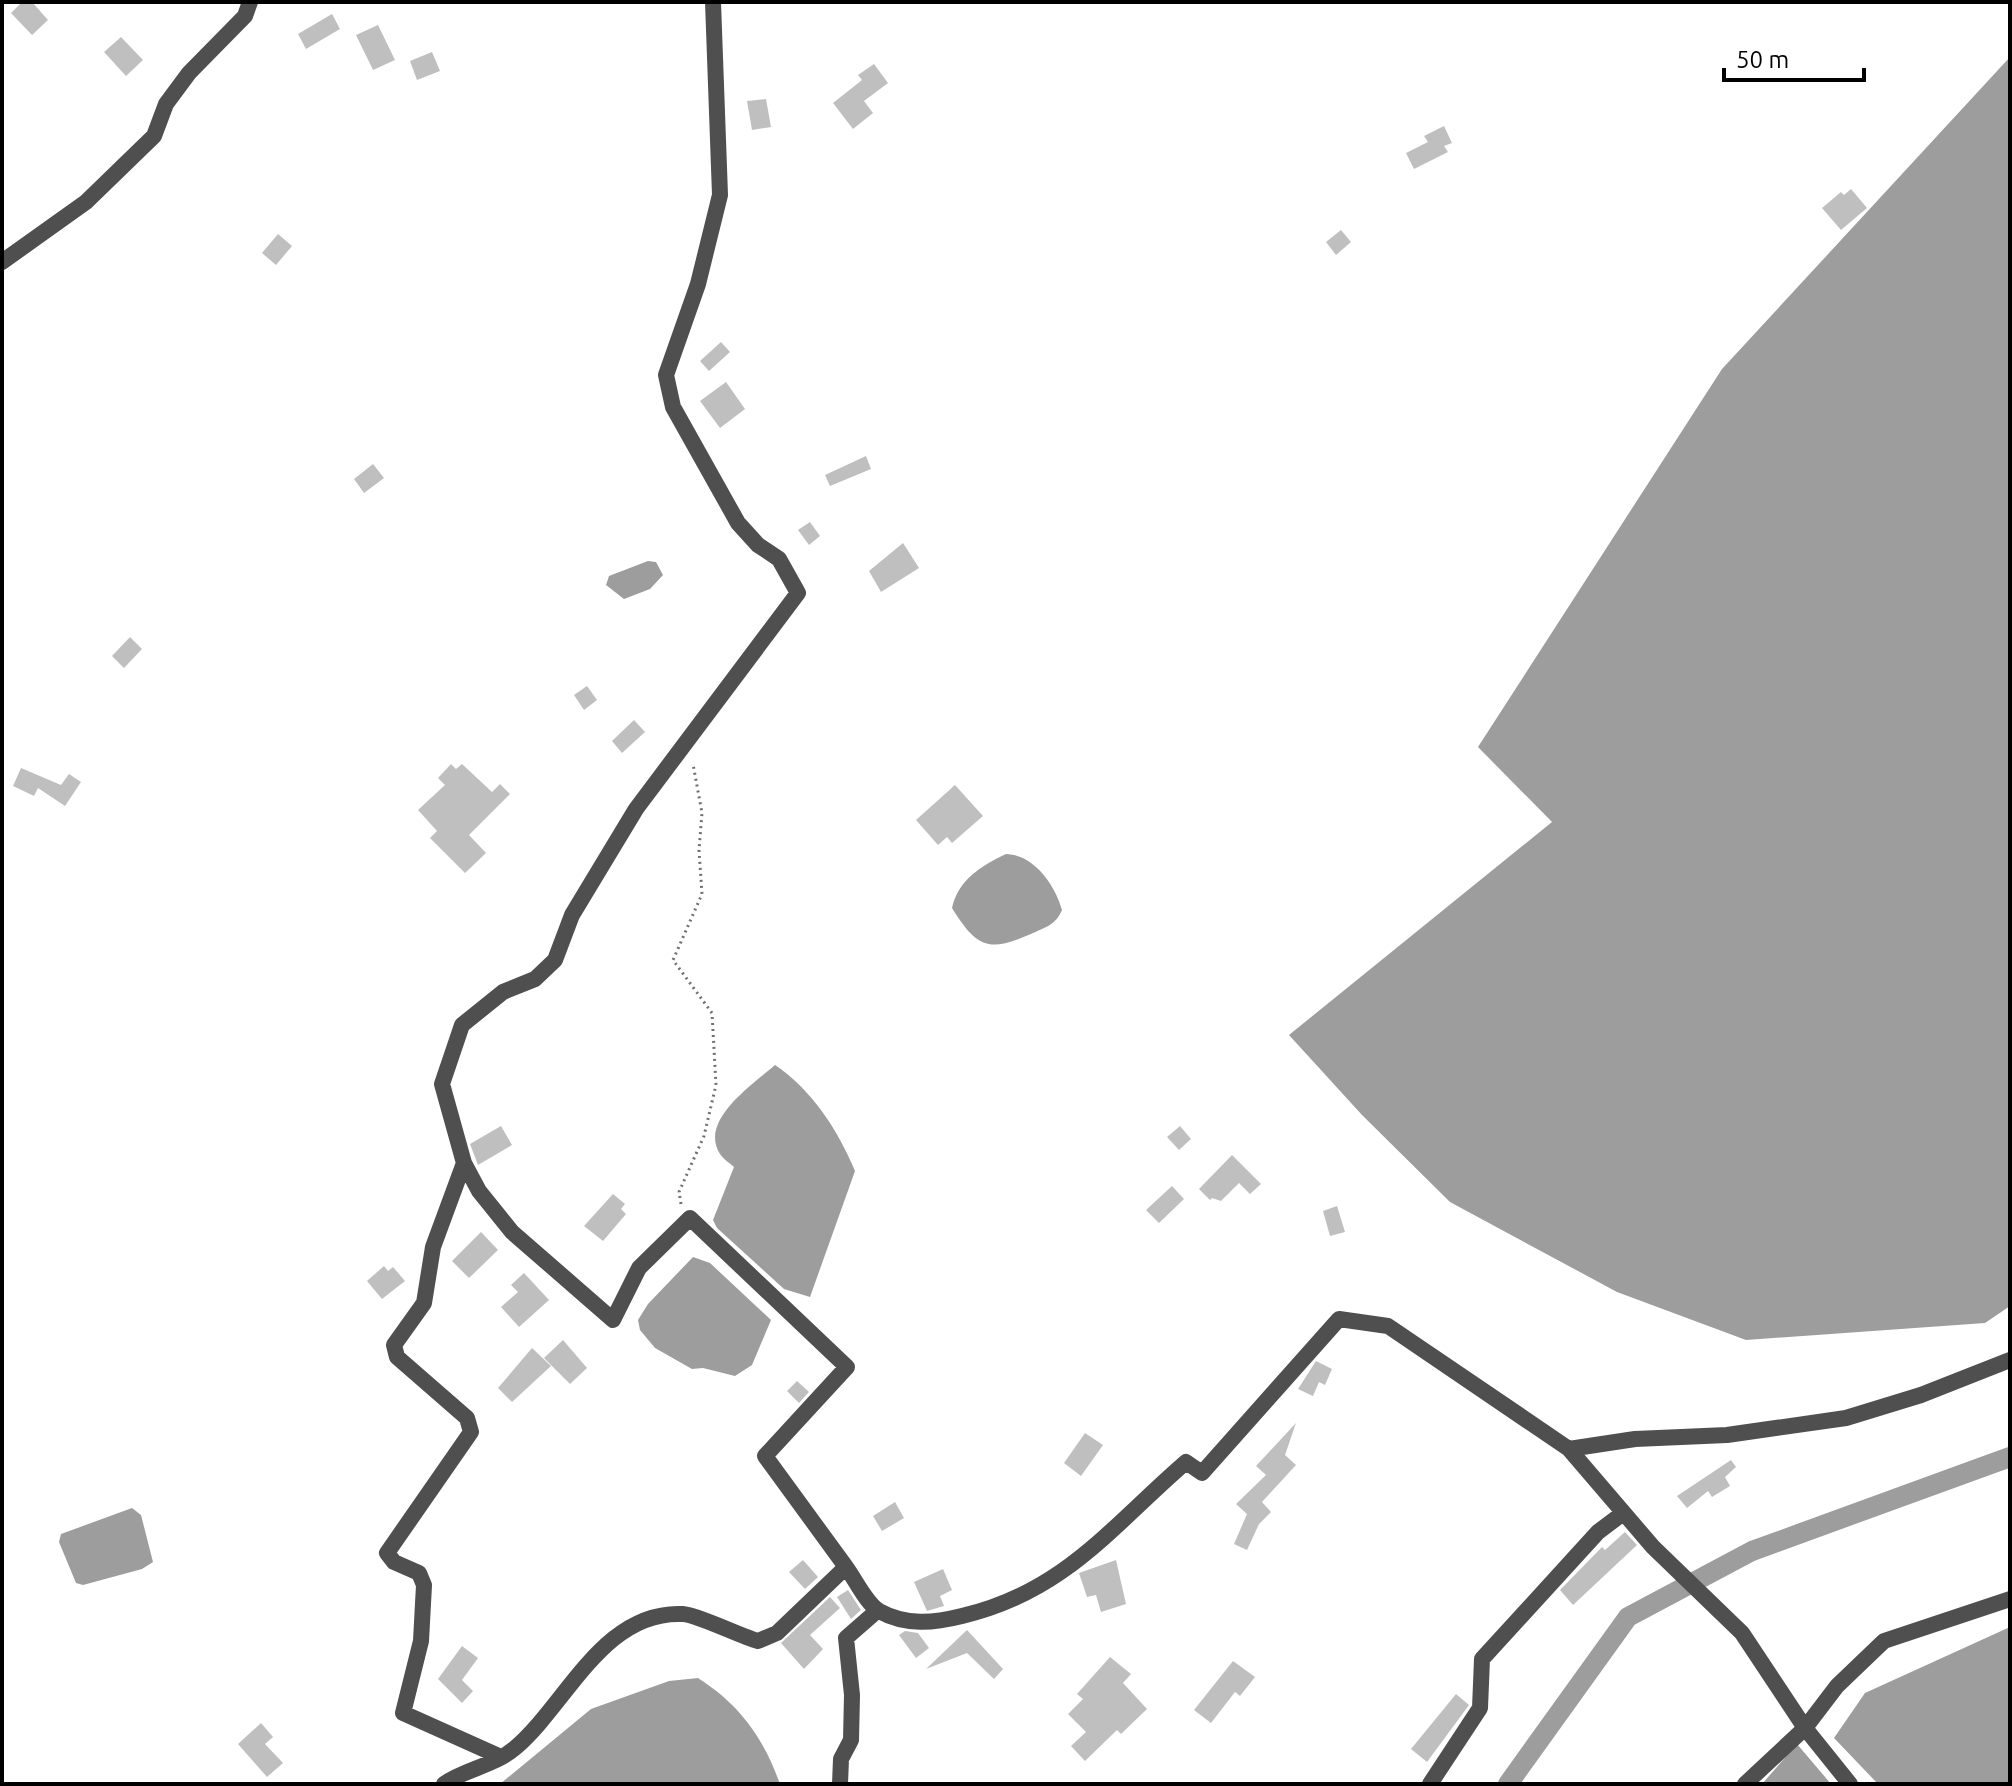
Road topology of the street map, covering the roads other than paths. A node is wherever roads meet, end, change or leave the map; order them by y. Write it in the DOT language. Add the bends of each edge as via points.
graph roads {
  1 [pos="250,2"];
  2 [pos="713,2"];
  3 [pos="2,262"];
  4 [pos="464,1163"];
  5 [pos="2010,1360"];
  6 [pos="1569,1449"];
  7 [pos="1622,1514"];
  8 [pos="846,1567"];
  9 [pos="2010,1599"];
  10 [pos="878,1610"];
  11 [pos="1805,1728"];
  12 [pos="501,1757"];
  13 [pos="444,1784"];
  14 [pos="840,1784"];
  15 [pos="1430,1784"];
  16 [pos="1745,1784"];
  17 [pos="1850,1784"];
  1 -- 3 [label="street" via="245,16 166,104 154,136 86,202"];
  2 -- 4 [label="street" via="720,195 698,284 666,375 673,407 738,523 779,559 798,593 636,809 572,915 555,960 535,979 503,992 462,1025 442,1084"];
  4 -- 8 [label="street" via="512,1232 613,1320 639,1268 690,1218 847,1367 765,1456"];
  4 -- 12 [label="street" via="433,1247 424,1303 394,1345 397,1357 467,1418 471,1432 387,1553 419,1573 424,1585 421,1641 403,1713"];
  5 -- 6 [label="street" via="1846,1418"];
  6 -- 7 [label="street"];
  6 -- 10 [label="street" via="1388,1326 1339,1319 1202,1473 1186,1462 1099,1545 1053,1578 1002,1606 926,1624"];
  7 -- 11 [label="street" via="1742,1633"];
  7 -- 15 [label="street" via="1598,1532 1482,1659 1480,1708"];
  8 -- 10 [label="street"];
  8 -- 12 [label="street" via="777,1633 758,1641 685,1614 637,1622 588,1663 515,1748"];
  9 -- 11 [label="street" via="1884,1641 1837,1686"];
  10 -- 14 [label="street" via="846,1638 851,1740 841,1759"];
  11 -- 16 [label="street"];
  11 -- 17 [label="street"];
  12 -- 13 [label="street"];
}
